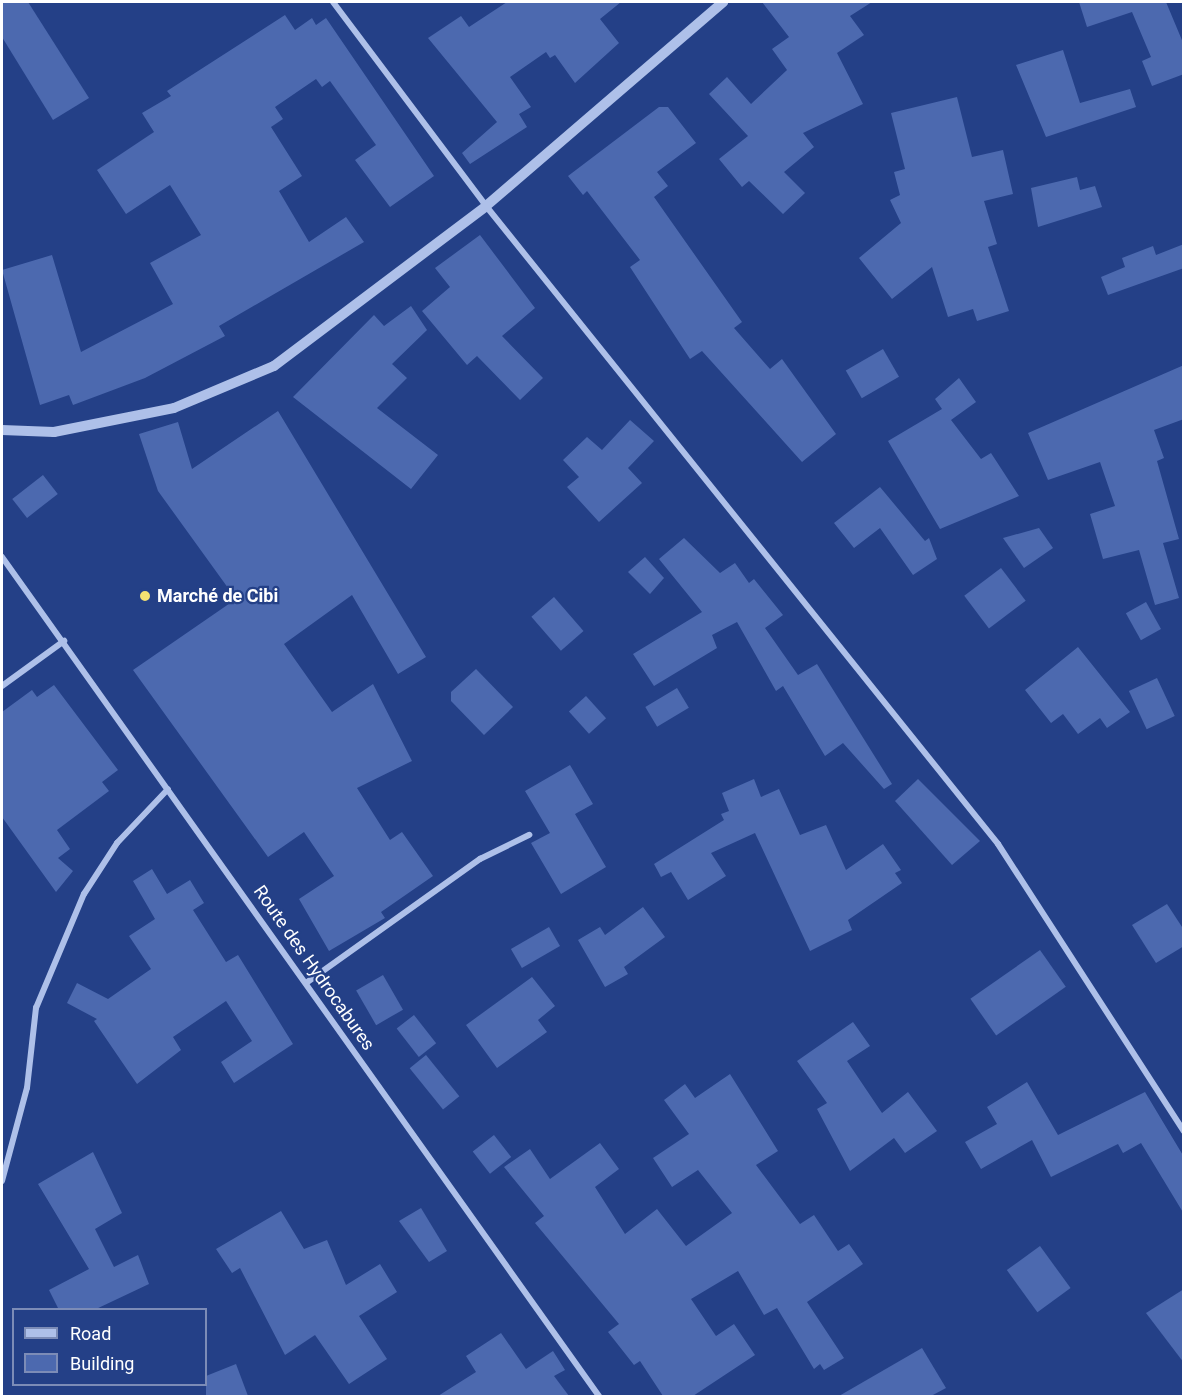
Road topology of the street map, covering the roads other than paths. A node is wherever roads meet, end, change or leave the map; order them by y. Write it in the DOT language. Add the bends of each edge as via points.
graph roads {
  1 [pos="333,2"];
  2 [pos="723,2"];
  3 [pos="486,206"];
  4 [pos="2,430"];
  5 [pos="2,557"];
  6 [pos="64,641"];
  7 [pos="2,686"];
  8 [pos="168,789"];
  9 [pos="529,835"];
  10 [pos="306,983"];
  11 [pos="1184,1131"];
  12 [pos="2,1181"];
  13 [pos="600,1396"];
  1 -- 3 [label="street"];
  2 -- 3 [label="street"];
  3 -- 4 [label="street" via="274,366 174,408 54,432"];
  3 -- 11 [label="street" via="998,844"];
  5 -- 6 [label="street, Route des Hydrocabures"];
  6 -- 7 [label="street"];
  6 -- 8 [label="street, Route des Hydrocabures"];
  8 -- 10 [label="street, Route des Hydrocabures"];
  8 -- 12 [label="street" via="117,843 84,894 36,1008 27,1088"];
  9 -- 10 [label="street" via="480,859"];
  10 -- 13 [label="street, Route des Hydrocabures"];
}
